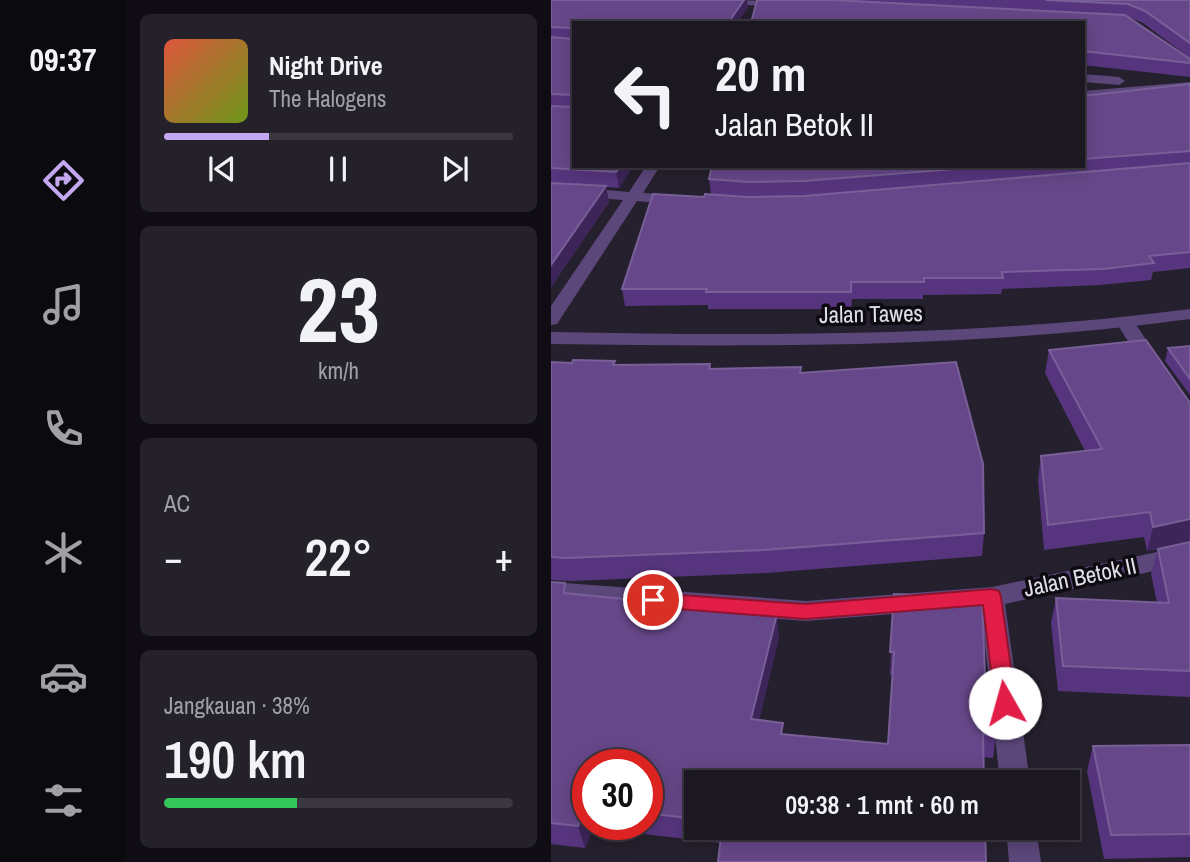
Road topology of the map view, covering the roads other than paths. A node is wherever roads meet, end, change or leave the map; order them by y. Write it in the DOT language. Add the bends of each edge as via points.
graph roads {
  1 [pos="710,0"];
  2 [pos="793,4"];
  3 [pos="1085,78"];
  4 [pos="1168,86"];
  5 [pos="1190,86"];
  6 [pos="1085,95"];
  7 [pos="652,168"];
  8 [pos="551,190"];
  9 [pos="633,197"];
  10 [pos="697,201"];
  11 [pos="1190,314"];
  12 [pos="551,320"];
  13 [pos="1126,324"];
  14 [pos="551,338"];
  15 [pos="1161,376"];
  16 [pos="1190,554"];
  17 [pos="551,592"];
  18 [pos="992,597"];
  19 [pos="1014,770"];
  20 [pos="1022,840"];
  21 [pos="1025,862"];
  1 -- 2 [label="street"];
  3 -- 4 [label="street"];
  4 -- 5 [label="street"];
  4 -- 6 [label="street"];
  7 -- 9 [label="street"];
  8 -- 9 [label="street"];
  9 -- 10 [label="street"];
  9 -- 12 [label="street"];
  11 -- 13 [label="street, Jalan Tawes"];
  13 -- 14 [label="street, Jalan Tawes" via="927,338"];
  13 -- 15 [label="street"];
  16 -- 18 [label="street, Jalan Betok II"];
  17 -- 18 [label="street, Jalan Betok II" via="805,611"];
  18 -- 19 [label="street"];
  20 -- 21 [label="street"];
}
